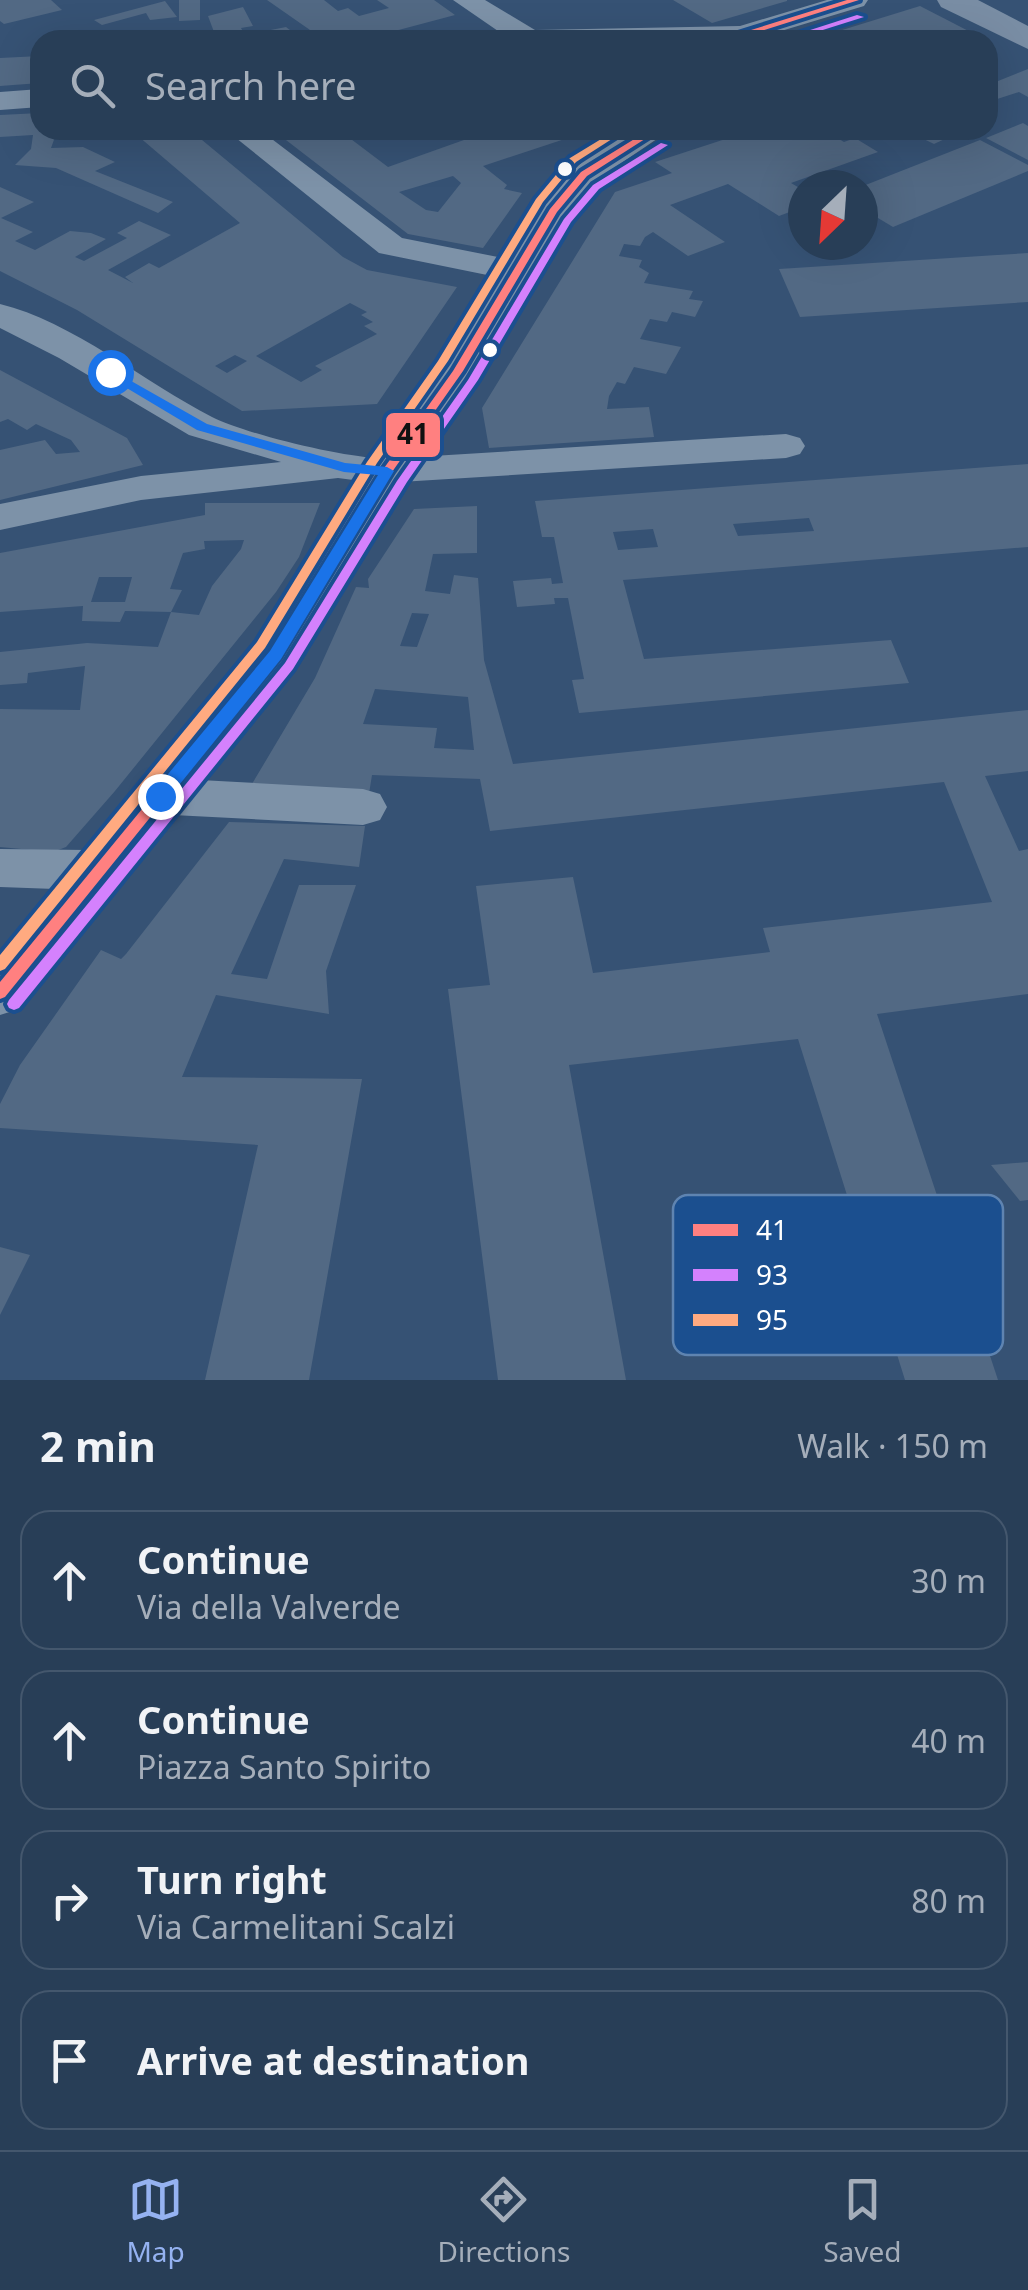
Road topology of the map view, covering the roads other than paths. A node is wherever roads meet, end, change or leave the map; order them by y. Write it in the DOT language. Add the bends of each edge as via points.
graph roads {
  1 [pos="856,0"];
  2 [pos="953,0"];
  3 [pos="474,5"];
  4 [pos="466,30"];
  5 [pos="515,30"];
  6 [pos="763,30"];
  7 [pos="1028,39"];
  8 [pos="30,99"];
  9 [pos="0,101"];
  10 [pos="253,140"];
  11 [pos="638,140"];
  12 [pos="516,270"];
  13 [pos="0,314"];
  14 [pos="202,427"];
  15 [pos="786,446"];
  16 [pos="366,470"];
  17 [pos="141,488"];
  18 [pos="0,517"];
  19 [pos="160,796"];
  20 [pos="363,807"];
  21 [pos="0,868"];
  22 [pos="100,870"];
  23 [pos="0,993"];
  1 -- 6 [label="street"];
  2 -- 7 [label="street"];
  3 -- 4 [label="street" via="480,19"];
  3 -- 5 [label="street"];
  8 -- 9 [label="street"];
  10 -- 12 [label="street" via="391,246"];
  11 -- 12 [label="street" via="584,174"];
  12 -- 16 [label="street" via="458,371"];
  13 -- 14 [label="street"];
  14 -- 16 [label="street"];
  14 -- 17 [label="street" via="188,464"];
  15 -- 16 [label="street"];
  16 -- 17 [label="street"];
  16 -- 19 [label="street" via="275,655"];
  17 -- 18 [label="street"];
  19 -- 20 [label="street"];
  19 -- 22 [label="street"];
  21 -- 22 [label="street"];
  22 -- 23 [label="street"];
}
